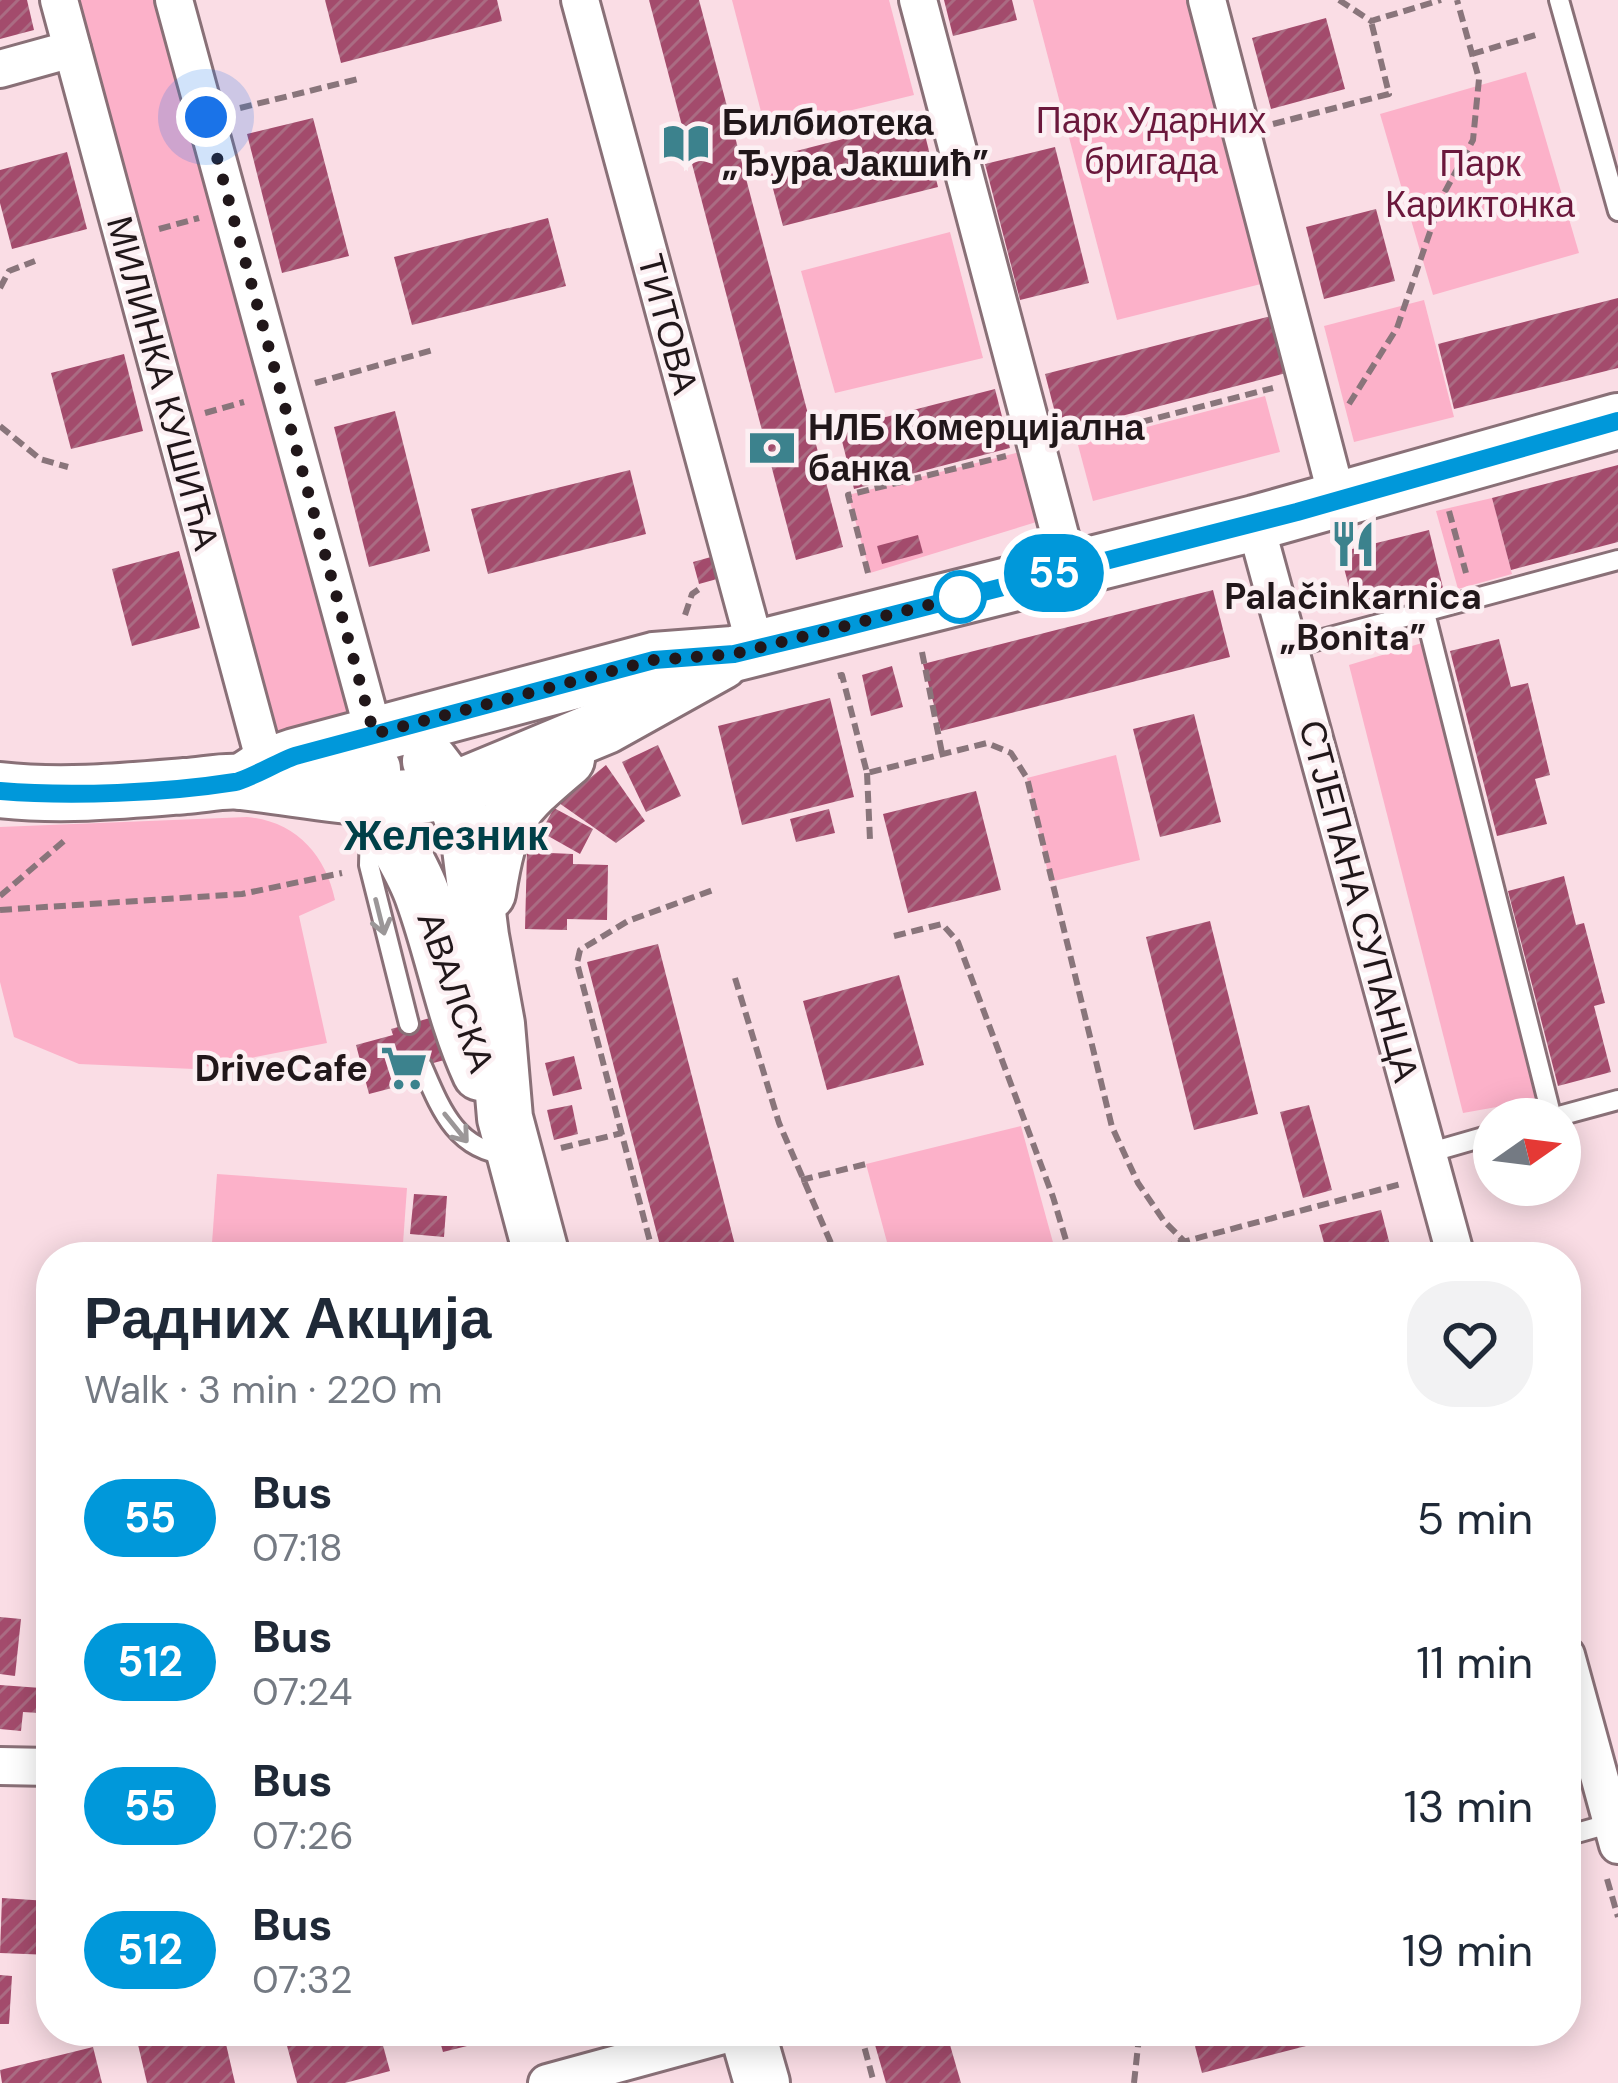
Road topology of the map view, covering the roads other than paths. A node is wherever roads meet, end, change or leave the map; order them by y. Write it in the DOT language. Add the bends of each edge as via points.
graph roads {
  1 [pos="59,0"];
  2 [pos="175,0"];
  3 [pos="580,0"];
  4 [pos="918,0"];
  5 [pos="1207,0"];
  6 [pos="1561,7"];
  7 [pos="72,49"];
  8 [pos="0,69"];
  9 [pos="1618,212"];
  10 [pos="1618,421"];
  11 [pos="1338,501"];
  12 [pos="1256,523"];
  13 [pos="1618,560"];
  14 [pos="1069,569"];
  15 [pos="1425,613"];
  16 [pos="1289,648"];
  17 [pos="745,652"];
  18 [pos="606,726"];
  19 [pos="378,733"];
  20 [pos="254,774"];
  21 [pos="0,790"];
  22 [pos="452,790"];
  23 [pos="378,805"];
  24 [pos="481,937"];
  25 [pos="409,1024"];
  26 [pos="422,1066"];
  27 [pos="1545,1098"];
  28 [pos="1618,1100"];
  29 [pos="1581,1110"];
  30 [pos="511,1137"];
  31 [pos="1473,1143"];
  32 [pos="1418,1168"];
  33 [pos="538,1242"];
  34 [pos="1450,1242"];
  35 [pos="1581,1706"];
  36 [pos="0,1766"];
  37 [pos="36,1767"];
  38 [pos="1614,1818"];
  39 [pos="1581,1830"];
  40 [pos="686,2046"];
  41 [pos="748,2046"];
  42 [pos="547,2083"];
  43 [pos="762,2083"];
  1 -- 7 [label="street, МИЛИНКА КУШИЋА"];
  2 -- 19 [label="street"];
  3 -- 17 [label="street, ТИТОВА"];
  4 -- 14 [label="street"];
  5 -- 11 [label="street"];
  6 -- 9 [label="lane"];
  7 -- 8 [label="street"];
  7 -- 20 [label="street, МИЛИНКА КУШИЋА"];
  10 -- 11 [label="main road"];
  11 -- 12 [label="main road"];
  12 -- 14 [label="main road"];
  12 -- 16 [label="street, СТЈЕПАНА СУПАНЦА"];
  13 -- 15 [label="lane"];
  14 -- 17 [label="main road"];
  15 -- 16 [label="lane"];
  15 -- 27 [label="lane"];
  16 -- 32 [label="street, СТЈЕПАНА СУПАНЦА"];
  17 -- 18 [label="main road"];
  17 -- 19 [label="main road" via="654,660"];
  18 -- 22 [label="main road"];
  18 -- 24 [label="main road" via="513,806 495,846"];
  19 -- 20 [label="main road"];
  19 -- 22 [label="main road" via="410,742"];
  19 -- 23 [label="main road"];
  20 -- 21 [label="main road" via="83,792"];
  20 -- 23 [label="main road" via="282,790"];
  22 -- 23 [label="main road"];
  22 -- 24 [label="main road, АВАЛСКА" via="470,840"];
  23 -- 25 [label="lane, one-way" via="369,865"];
  23 -- 30 [label="main road, АВАЛСКА" via="422,891 464,1034"];
  24 -- 30 [label="main road, АВАЛСКА"];
  26 -- 30 [label="lane, one-way" via="466,1143 486,1153"];
  28 -- 29 [label="lane"];
  30 -- 33 [label="main road, АВАЛСКА"];
  31 -- 32 [label="lane"];
  32 -- 34 [label="street, СТЈЕПАНА СУПАНЦА"];
  35 -- 38 [label="street"];
  36 -- 37 [label="street"];
  38 -- 39 [label="lane"];
  40 -- 42 [label="street"];
  41 -- 43 [label="main road"];
}
